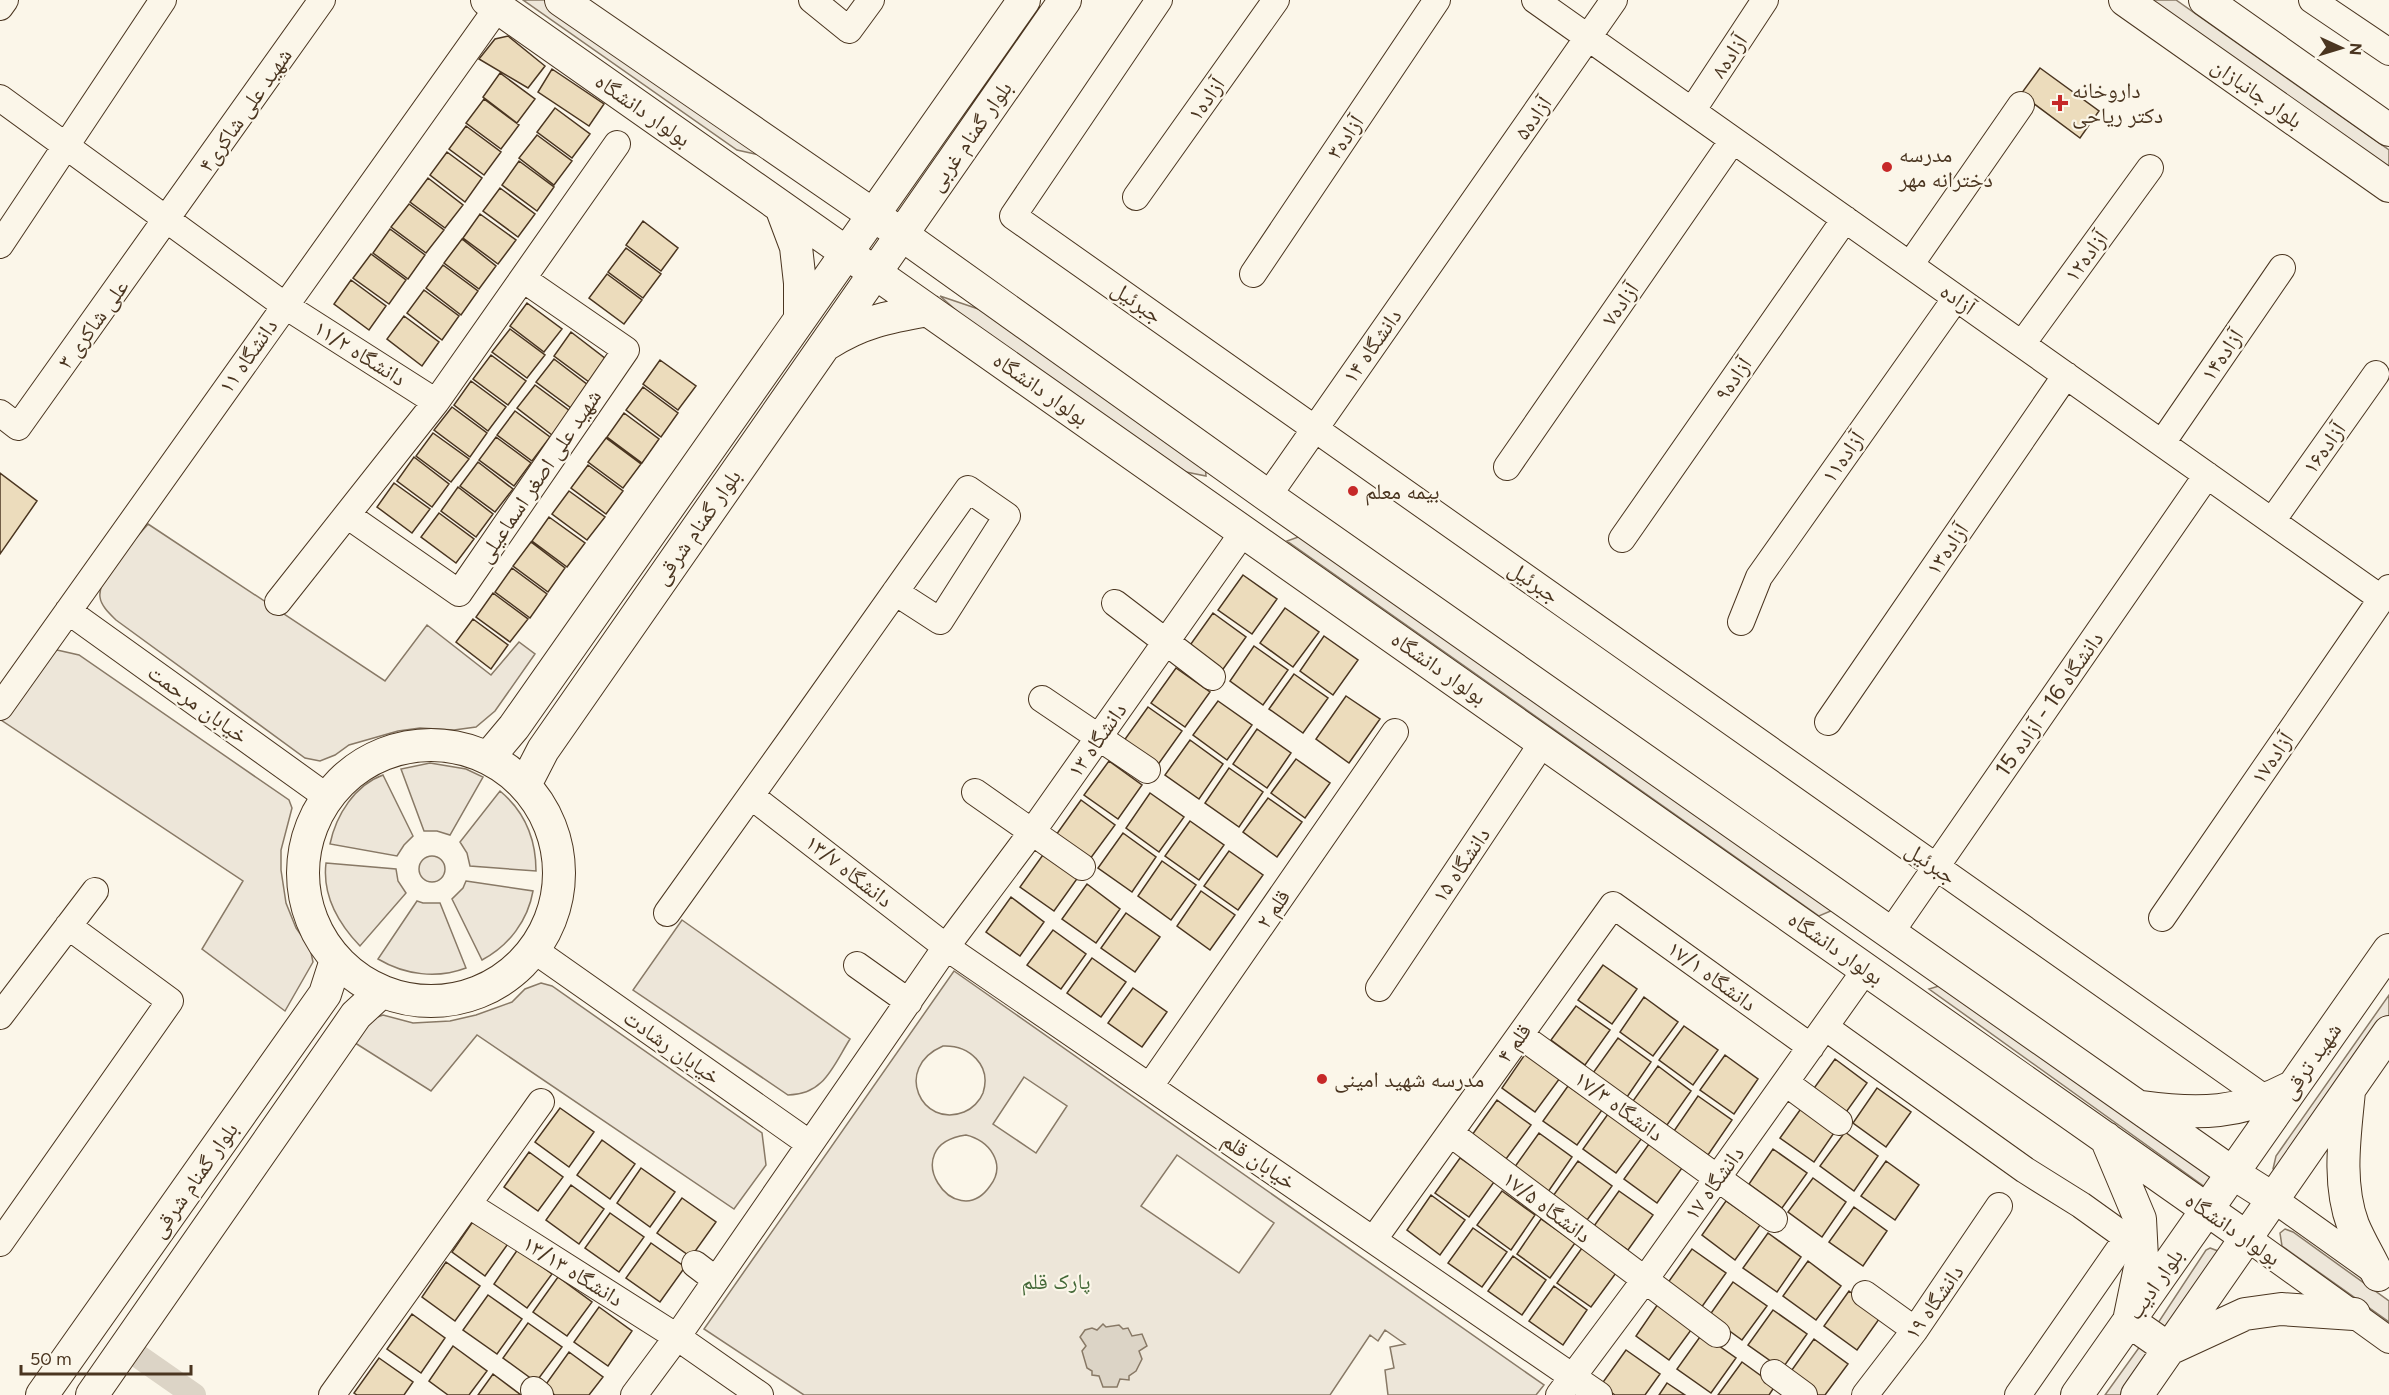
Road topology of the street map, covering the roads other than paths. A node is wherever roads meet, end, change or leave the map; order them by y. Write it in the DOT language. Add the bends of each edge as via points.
graph roads {
  1 [pos="5,0"];
  2 [pos="163,0"];
  3 [pos="322,0"];
  4 [pos="561,0"];
  5 [pos="812,0"];
  6 [pos="871,0"];
  7 [pos="1024,0"];
  8 [pos="1065,0"];
  9 [pos="1159,0"];
  10 [pos="1276,0"];
  11 [pos="1437,0"];
  12 [pos="1535,0"];
  13 [pos="1614,0"];
  14 [pos="1765,0"];
  15 [pos="2125,0"];
  16 [pos="2205,0"];
  17 [pos="2312,0"];
  18 [pos="492,4"];
  19 [pos="0,7"];
  20 [pos="1589,38"];
  21 [pos="2389,52"];
  22 [pos="0,98"];
  23 [pos="2021,105"];
  24 [pos="1692,111"];
  25 [pos="2389,130"];
  26 [pos="1733,140"];
  27 [pos="617,144"];
  28 [pos="65,146"];
  29 [pos="2150,168"];
  30 [pos="2389,186"];
  31 [pos="1136,197"];
  32 [pos="1476,197"];
  33 [pos="781,207"];
  34 [pos="873,214"];
  35 [pos="1845,219"];
  36 [pos="167,220"];
  37 [pos="901,234"];
  38 [pos="0,245"];
  39 [pos="846,252"];
  40 [pos="1910,266"];
  41 [pos="2282,268"];
  42 [pos="874,272"];
  43 [pos="1253,274"];
  44 [pos="524,279"];
  45 [pos="1956,298"];
  46 [pos="284,305"];
  47 [pos="928,310"];
  48 [pos="800,318"];
  49 [pos="2022,344"];
  50 [pos="823,346"];
  51 [pos="2376,374"];
  52 [pos="2066,375"];
  53 [pos="436,402"];
  54 [pos="9,420"];
  55 [pos="1316,428"];
  56 [pos="2162,443"];
  57 [pos="1507,467"];
  58 [pos="2207,475"];
  59 [pos="1268,496"];
  60 [pos="347,515"];
  61 [pos="2272,521"];
  62 [pos="1244,531"];
  63 [pos="1622,539"];
  64 [pos="895,592"];
  65 [pos="2385,593"];
  66 [pos="278,602"];
  67 [pos="1115,603"];
  68 [pos="68,611"];
  69 [pos="1741,622"];
  70 [pos="1166,642"];
  71 [pos="1212,677"];
  72 [pos="1041,699"];
  73 [pos="0,707"];
  74 [pos="1828,722"];
  75 [pos="1395,732"];
  76 [pos="1099,736"];
  77 [pos="1543,742"];
  78 [pos="488,758"];
  79 [pos="1147,770"];
  80 [pos="525,785"];
  81 [pos="975,792"];
  82 [pos="751,796"];
  83 [pos="327,797"];
  84 [pos="1032,832"];
  85 [pos="1082,867"];
  86 [pos="1937,867"];
  87 [pos="95,891"];
  88 [pos="1613,905"];
  89 [pos="667,913"];
  90 [pos="2162,918"];
  91 [pos="68,926"];
  92 [pos="1891,932"];
  93 [pos="946,947"];
  94 [pos="534,950"];
  95 [pos="2389,950"];
  96 [pos="336,960"];
  97 [pos="857,965"];
  98 [pos="1866,969"];
  99 [pos="1379,988"];
  100 [pos="381,992"];
  101 [pos="909,1002"];
  102 [pos="0,1016"];
  103 [pos="2389,1032"];
  104 [pos="1520,1035"];
  105 [pos="1818,1037"];
  106 [pos="1786,1083"];
  107 [pos="1150,1086"];
  108 [pos="2350,1088"];
  109 [pos="2280,1094"];
  110 [pos="541,1102"];
  111 [pos="2139,1107"];
  112 [pos="1839,1122"];
  113 [pos="1450,1133"];
  114 [pos="2106,1138"];
  115 [pos="810,1144"];
  116 [pos="2232,1172"];
  117 [pos="1718,1178"];
  118 [pos="2272,1198"];
  119 [pos="468,1205"];
  120 [pos="1999,1206"];
  121 [pos="2207,1210"];
  122 [pos="1774,1219"];
  123 [pos="2133,1229"];
  124 [pos="2246,1238"];
  125 [pos="1374,1239"];
  126 [pos="0,1243"];
  127 [pos="695,1264"];
  128 [pos="2384,1278"];
  129 [pos="716,1280"];
  130 [pos="1644,1281"];
  131 [pos="1865,1294"];
  132 [pos="2354,1314"];
  133 [pos="94,1321"];
  134 [pos="2129,1321"];
  135 [pos="1915,1330"];
  136 [pos="1717,1334"];
  137 [pos="677,1337"];
  138 [pos="2389,1340"];
  139 [pos="127,1344"];
  140 [pos="2169,1349"];
  141 [pos="1774,1373"];
  142 [pos="1566,1385"];
  143 [pos="42,1395"];
  144 [pos="92,1395"];
  145 [pos="332,1395"];
  146 [pos="634,1395"];
  147 [pos="760,1395"];
  148 [pos="1599,1395"];
  149 [pos="1804,1395"];
  150 [pos="1865,1395"];
  151 [pos="2018,1395"];
  152 [pos="2077,1395"];
  153 [pos="2137,1395"];
  1 -- 19 [label="street"];
  2 -- 28 [label="street"];
  3 -- 36 [label="street, شهید علی شاکری۴"];
  4 -- 34 [label="main road, بولوار دانشگاه"];
  5 -- 6 [label="street" via="849,30"];
  7 -- 34 [label="main road, بلوار گمنام غربی"];
  8 -- 37 [label="main road, بلوار گمنام غربی"];
  9 -- 55 [label="street, جبرئیل" via="1013,216"];
  10 -- 31 [label="street, آزاده۱"];
  11 -- 43 [label="street, آزاده۳"];
  12 -- 20 [label="street, آزاده"];
  13 -- 20 [label="street, آزاده۵"];
  14 -- 24 [label="street, آزاده۸"];
  15 -- 30 [label="main road, بلوار جانبازان"];
  16 -- 25 [label="main road, بلوار جانبازان"];
  17 -- 21 [label="street"];
  18 -- 33 [label="main road, بولوار دانشگاه"];
  18 -- 46 [label="street, دانشگاه ۱۱"];
  20 -- 24 [label="street, آزاده"];
  20 -- 32 [label="street, آزاده۵"];
  22 -- 28 [label="street, دانشگاه ۱۱/۲"];
  23 -- 40 [label="street"];
  24 -- 26 [label="street, آزاده"];
  26 -- 35 [label="street, آزاده"];
  26 -- 57 [label="street, آزاده۷"];
  27 -- 44 [label="street"];
  28 -- 36 [label="street, دانشگاه ۱۱/۲"];
  28 -- 38 [label="street"];
  29 -- 49 [label="street, آزاده۱۲"];
  32 -- 55 [label="street, دانشگاه ۱۴"];
  33 -- 39 [label="main road, بولوار دانشگاه"];
  33 -- 48 [label="main road" via="796,247"];
  34 -- 37 [label="main road, بولوار دانشگاه"];
  34 -- 39 [label="main road, بلوار گمنام غربی"];
  35 -- 40 [label="street, آزاده"];
  35 -- 63 [label="street, آزاده۹"];
  36 -- 46 [label="street, دانشگاه ۱۱/۲"];
  36 -- 54 [label="street, علی شاکری ۳"];
  37 -- 42 [label="main road, بلوار گمنام غربی"];
  37 -- 59 [label="main road, بولوار دانشگاه"];
  39 -- 42 [label="main road, بولوار دانشگاه"];
  39 -- 48 [label="main road, بلوار گمنام شرقی"];
  40 -- 45 [label="street, آزاده"];
  41 -- 56 [label="street, آزاده۱۴"];
  42 -- 47 [label="main road, بولوار دانشگاه"];
  42 -- 50 [label="main road, بلوار گمنام شرقی"];
  44 -- 53 [label="street"];
  44 -- 60 [label="street, شهید علی اصغر اسماعیلی" via="626,350 459,593"];
  45 -- 49 [label="street, آزاده"];
  45 -- 69 [label="street, آزاده۱۱" via="1759,577"];
  46 -- 53 [label="street, دانشگاه ۱۱/۲"];
  46 -- 68 [label="street, دانشگاه ۱۱"];
  47 -- 50 [label="main road" via="849,329"];
  47 -- 62 [label="main road, بولوار دانشگاه"];
  48 -- 78 [label="main road, بلوار گمنام شرقی" via="514,727"];
  49 -- 52 [label="street, آزاده"];
  50 -- 80 [label="main road, بلوار گمنام شرقی" via="543,750"];
  51 -- 61 [label="street, آزاده۱۶"];
  52 -- 56 [label="street, آزاده"];
  52 -- 74 [label="street, آزاده۱۳"];
  53 -- 60 [label="street"];
  55 -- 59 [label="street, دانشگاه ۱۴"];
  55 -- 86 [label="street, جبرئیل"];
  56 -- 58 [label="street, آزاده"];
  58 -- 61 [label="street, آزاده"];
  58 -- 86 [label="street, دانشگاه 16 - آزاده 15"];
  59 -- 92 [label="main road, بولوار دانشگاه"];
  60 -- 66 [label="street"];
  61 -- 65 [label="street, آزاده"];
  62 -- 70 [label="street, دانشگاه ۱۳"];
  62 -- 77 [label="main road, بولوار دانشگاه"];
  64 -- 64 [label="street" via="940,621 1008,516 968,489"];
  64 -- 82 [label="street"];
  65 -- 90 [label="street, آزاده۱۷"];
  67 -- 70 [label="street"];
  68 -- 73 [label="street, دانشگاه ۱۱"];
  68 -- 83 [label="street, خیابان مرحمت"];
  70 -- 71 [label="street"];
  70 -- 76 [label="street, دانشگاه ۱۳"];
  72 -- 76 [label="street"];
  75 -- 107 [label="street, قلم ۲"];
  76 -- 79 [label="street"];
  76 -- 84 [label="street, دانشگاه ۱۳"];
  77 -- 98 [label="main road, بولوار دانشگاه"];
  77 -- 99 [label="street, دانشگاه ۱۵"];
  78 -- 80 [label="main road"];
  78 -- 83 [label="main road" via="454,746 418,744 384,753 352,771"];
  80 -- 94 [label="main road" via="545,814 557,847 559,883 551,918"];
  81 -- 84 [label="street"];
  82 -- 89 [label="street"];
  82 -- 93 [label="street, دانشگاه ۱۳/۷"];
  83 -- 96 [label="main road" via="308,836 303,880 312,923"];
  84 -- 85 [label="street"];
  84 -- 93 [label="street, دانشگاه ۱۳"];
  86 -- 92 [label="street, دانشگاه 16 - آزاده 15"];
  86 -- 109 [label="street, جبرئیل"];
  87 -- 91 [label="street"];
  88 -- 104 [label="street, قلم ۴"];
  88 -- 105 [label="street, دانشگاه ۱۷/۱"];
  91 -- 102 [label="street"];
  91 -- 126 [label="street" via="170,1001"];
  92 -- 111 [label="main road, بولوار دانشگاه"];
  93 -- 101 [label="street, دانشگاه ۱۳"];
  93 -- 107 [label="street, خیابان قلم"];
  94 -- 100 [label="main road" via="510,975 481,992 448,1001 414,1001"];
  94 -- 115 [label="street, خیابان رشادت"];
  95 -- 109 [label="main road, شهید ترقی"];
  96 -- 100 [label="main road" via="357,979"];
  96 -- 133 [label="main road, بلوار گمنام شرقی" via="325,994"];
  97 -- 101 [label="street"];
  98 -- 105 [label="street, دانشگاه ۱۷"];
  98 -- 114 [label="main road, بولوار دانشگاه"];
  100 -- 139 [label="main road, بلوار گمنام شرقی" via="356,1015"];
  101 -- 115 [label="street, دانشگاه ۱۳"];
  103 -- 108 [label="main road"];
  104 -- 113 [label="street, قلم ۴"];
  104 -- 117 [label="street, دانشگاه ۱۷/۳"];
  105 -- 106 [label="street, دانشگاه ۱۷"];
  105 -- 123 [label="street, دانشگاه ۱۷/۱" via="2081,1205"];
  106 -- 112 [label="street"];
  106 -- 117 [label="street, دانشگاه ۱۷"];
  107 -- 125 [label="street, خیابان قلم"];
  108 -- 118 [label="main road"];
  108 -- 128 [label="main road" via="2345,1183 2353,1224"];
  109 -- 111 [label="main road" via="2239,1108 2210,1112"];
  109 -- 116 [label="main road, شهید ترقی"];
  110 -- 119 [label="street"];
  111 -- 116 [label="main road, بولوار دانشگاه"];
  113 -- 125 [label="street, قلم ۴"];
  113 -- 130 [label="street, دانشگاه ۱۷/۵"];
  114 -- 121 [label="main road, بولوار دانشگاه"];
  114 -- 123 [label="main road"];
  115 -- 129 [label="street, دانشگاه ۱۳"];
  116 -- 118 [label="main road, بولوار دانشگاه"];
  116 -- 121 [label="main road, بلوار ادیب"];
  117 -- 122 [label="street, دانشگاه ۱۷/۳"];
  117 -- 130 [label="street, دانشگاه ۱۷"];
  118 -- 124 [label="main road"];
  118 -- 128 [label="street, بولوار دانشگاه"];
  119 -- 137 [label="street, دانشگاه ۱۳/۱۳"];
  119 -- 145 [label="street"];
  120 -- 135 [label="street, دانشگاه ۱۹"];
  121 -- 124 [label="main road, بولوار دانشگاه"];
  121 -- 134 [label="main road, بلوار ادیب"];
  123 -- 134 [label="main road" via="2142,1258"];
  123 -- 151 [label="street"];
  124 -- 132 [label="street, بولوار دانشگاه"];
  124 -- 140 [label="main road"];
  125 -- 142 [label="street, خیابان قلم"];
  127 -- 129 [label="street"];
  129 -- 137 [label="street, دانشگاه ۱۳"];
  130 -- 136 [label="street, دانشگاه ۱۷/۵"];
  130 -- 142 [label="street, دانشگاه ۱۷"];
  131 -- 135 [label="street"];
  132 -- 138 [label="street, بولوار دانشگاه"];
  132 -- 140 [label="main road" via="2281,1309 2245,1314"];
  133 -- 139 [label="main road"];
  133 -- 143 [label="main road, بلوار گمنام شرقی"];
  134 -- 140 [label="main road"];
  134 -- 152 [label="main road, بلوار ادیب"];
  135 -- 150 [label="street, دانشگاه ۱۹"];
  137 -- 146 [label="street"];
  137 -- 147 [label="street, دانشگاه ۱۳/۱۳"];
  139 -- 144 [label="main road, بلوار گمنام شرقی"];
  140 -- 153 [label="main road"];
  141 -- 149 [label="street"];
  142 -- 148 [label="street, خیابان قلم"];
}
